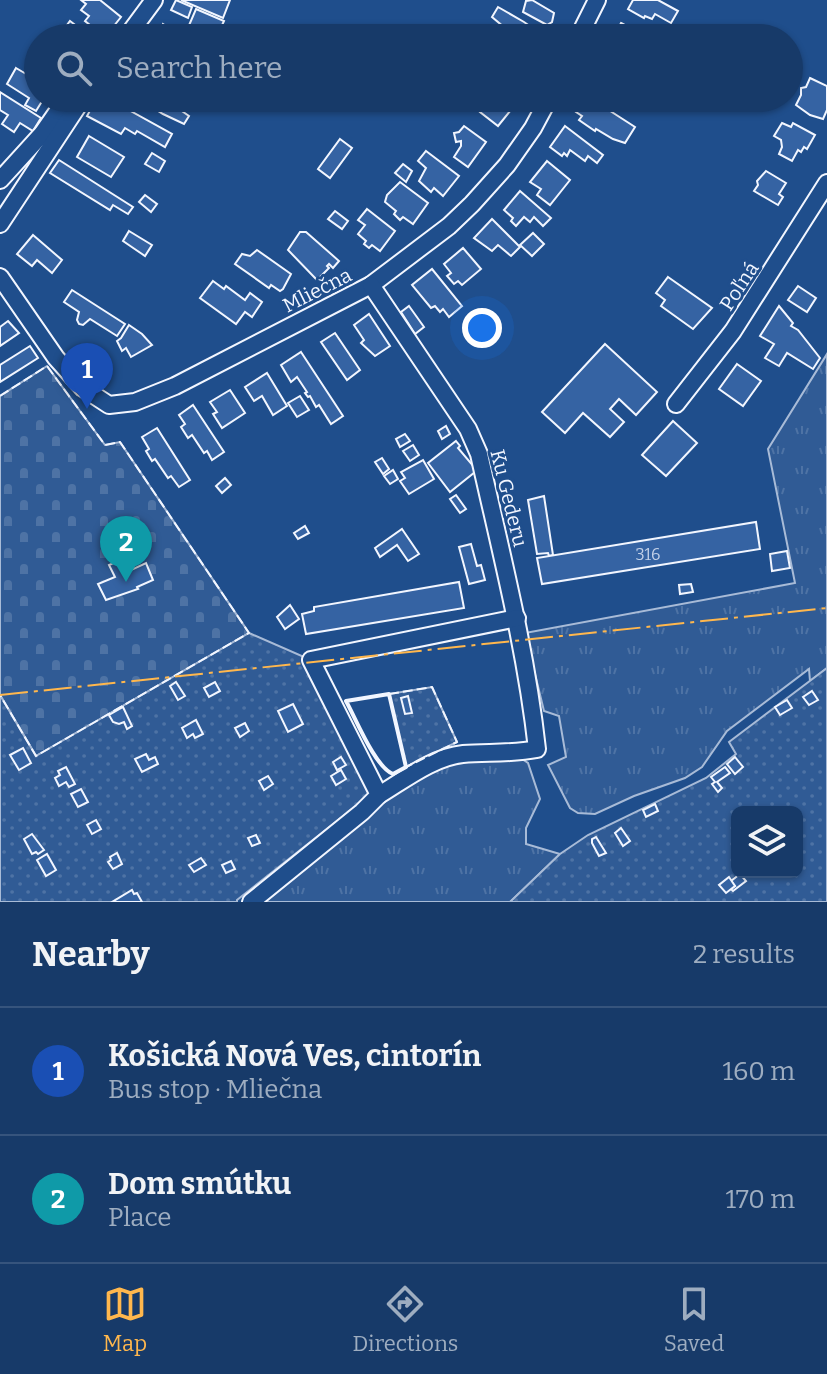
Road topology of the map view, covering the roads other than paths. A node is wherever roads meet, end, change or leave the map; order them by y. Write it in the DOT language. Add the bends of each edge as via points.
graph roads {
  1 [pos="154,0"];
  2 [pos="597,0"];
  3 [pos="136,24"];
  4 [pos="585,24"];
  5 [pos="57,112"];
  6 [pos="74,112"];
  7 [pos="542,112"];
  8 [pos="0,180"];
  9 [pos="827,183"];
  10 [pos="0,224"];
  11 [pos="0,277"];
  12 [pos="371,285"];
  13 [pos="676,404"];
  14 [pos="517,618"];
  15 [pos="379,795"];
  16 [pos="251,902"];
  1 -- 3 [label="street"];
  2 -- 4 [label="street"];
  5 -- 8 [label="street"];
  6 -- 10 [label="street"];
  7 -- 12 [label="street, Mliečna" via="507,165 472,204"];
  9 -- 13 [label="street, Poľná" via="733,331"];
  11 -- 12 [label="street, Mliečna" via="56,358 109,405 125,405 175,386"];
  12 -- 14 [label="street, Ku Gederu" via="468,429 479,454"];
  14 -- 15 [label="street, Ku Gederu" via="537,749 461,754"];
  14 -- 15 [label="street" via="311,660"];
  15 -- 16 [label="street"];
}
